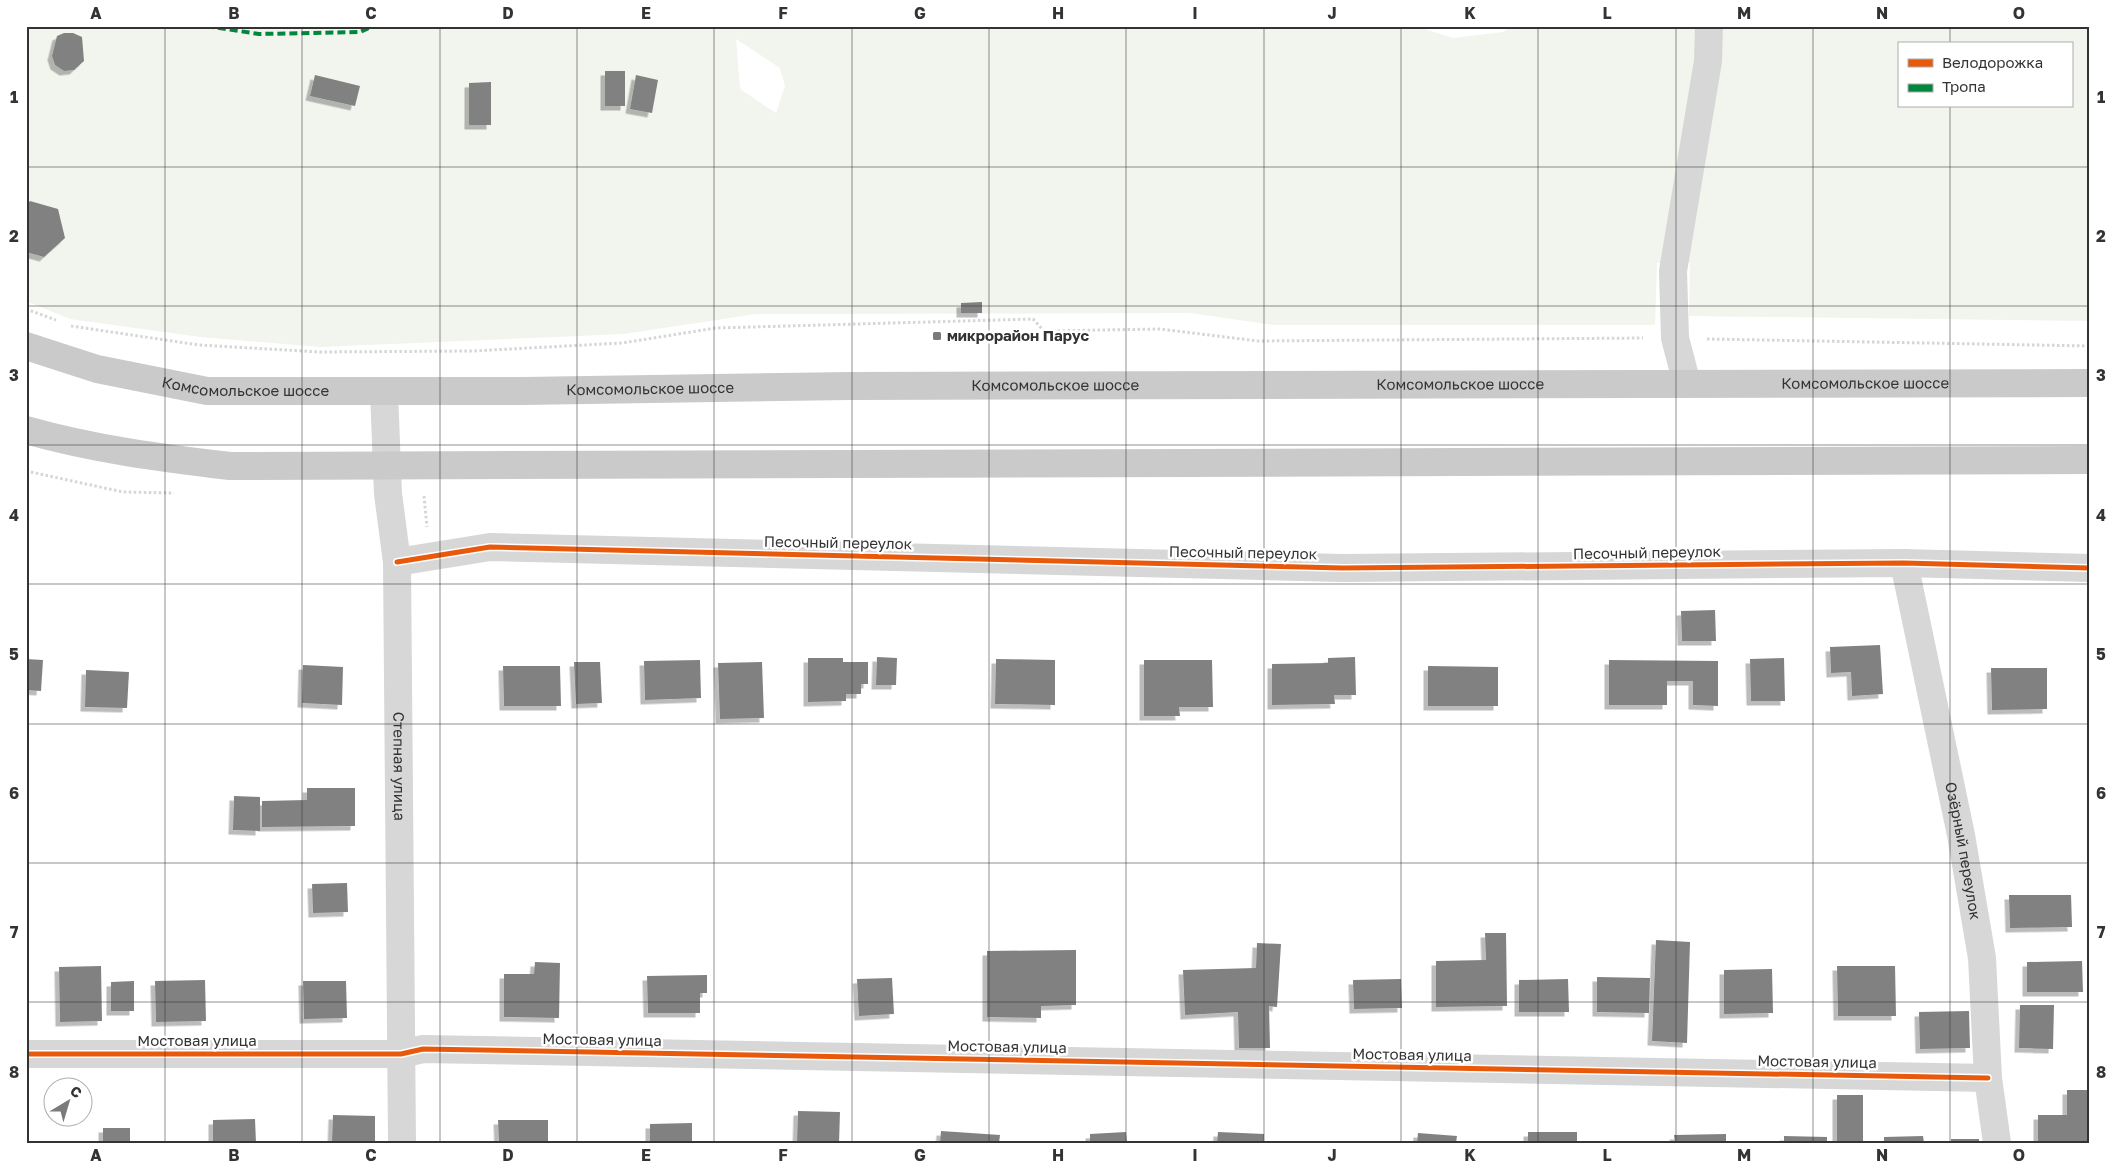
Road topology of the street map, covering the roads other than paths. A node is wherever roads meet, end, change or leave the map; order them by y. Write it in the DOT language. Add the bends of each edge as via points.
graph roads {
  1 [pos="1709,26"];
  2 [pos="26,346"];
  3 [pos="2089,383"];
  4 [pos="1687,384"];
  5 [pos="384,391"];
  6 [pos="26,430"];
  7 [pos="26,438"];
  8 [pos="60,440"];
  9 [pos="2089,460"];
  10 [pos="388,466"];
  11 [pos="397,558"];
  12 [pos="1904,563"];
  13 [pos="2089,568"];
  14 [pos="26,1054"];
  15 [pos="401,1054"];
  16 [pos="1988,1078"];
  17 [pos="402,1143"];
  18 [pos="1997,1143"];
  1 -- 4 [label="street" via="1708,61 1673,271 1674,338"];
  2 -- 5 [label="main road, Комсомольское шоссе" via="97,369 206,390"];
  3 -- 4 [label="main road, Комсомольское шоссе"];
  4 -- 5 [label="main road, Комсомольское шоссе"];
  5 -- 10 [label="street, Степная улица"];
  6 -- 8 [label="main road"];
  7 -- 8 [label="street"];
  8 -- 10 [label="main road" via="133,454 230,466"];
  9 -- 10 [label="main road"];
  10 -- 11 [label="street, Степная улица"];
  11 -- 12 [label="street, Песочный переулок" via="490,546 1343,568"];
  11 -- 15 [label="street, Степная улица"];
  12 -- 13 [label="street, Песочный переулок"];
  12 -- 16 [label="street, Озёрный переулок" via="1961,835 1982,958"];
  14 -- 15 [label="street, Мостовая улица"];
  15 -- 16 [label="street, Мостовая улица" via="423,1049"];
  15 -- 17 [label="street, Степная улица"];
  16 -- 18 [label="street, Озёрный переулок"];
}
